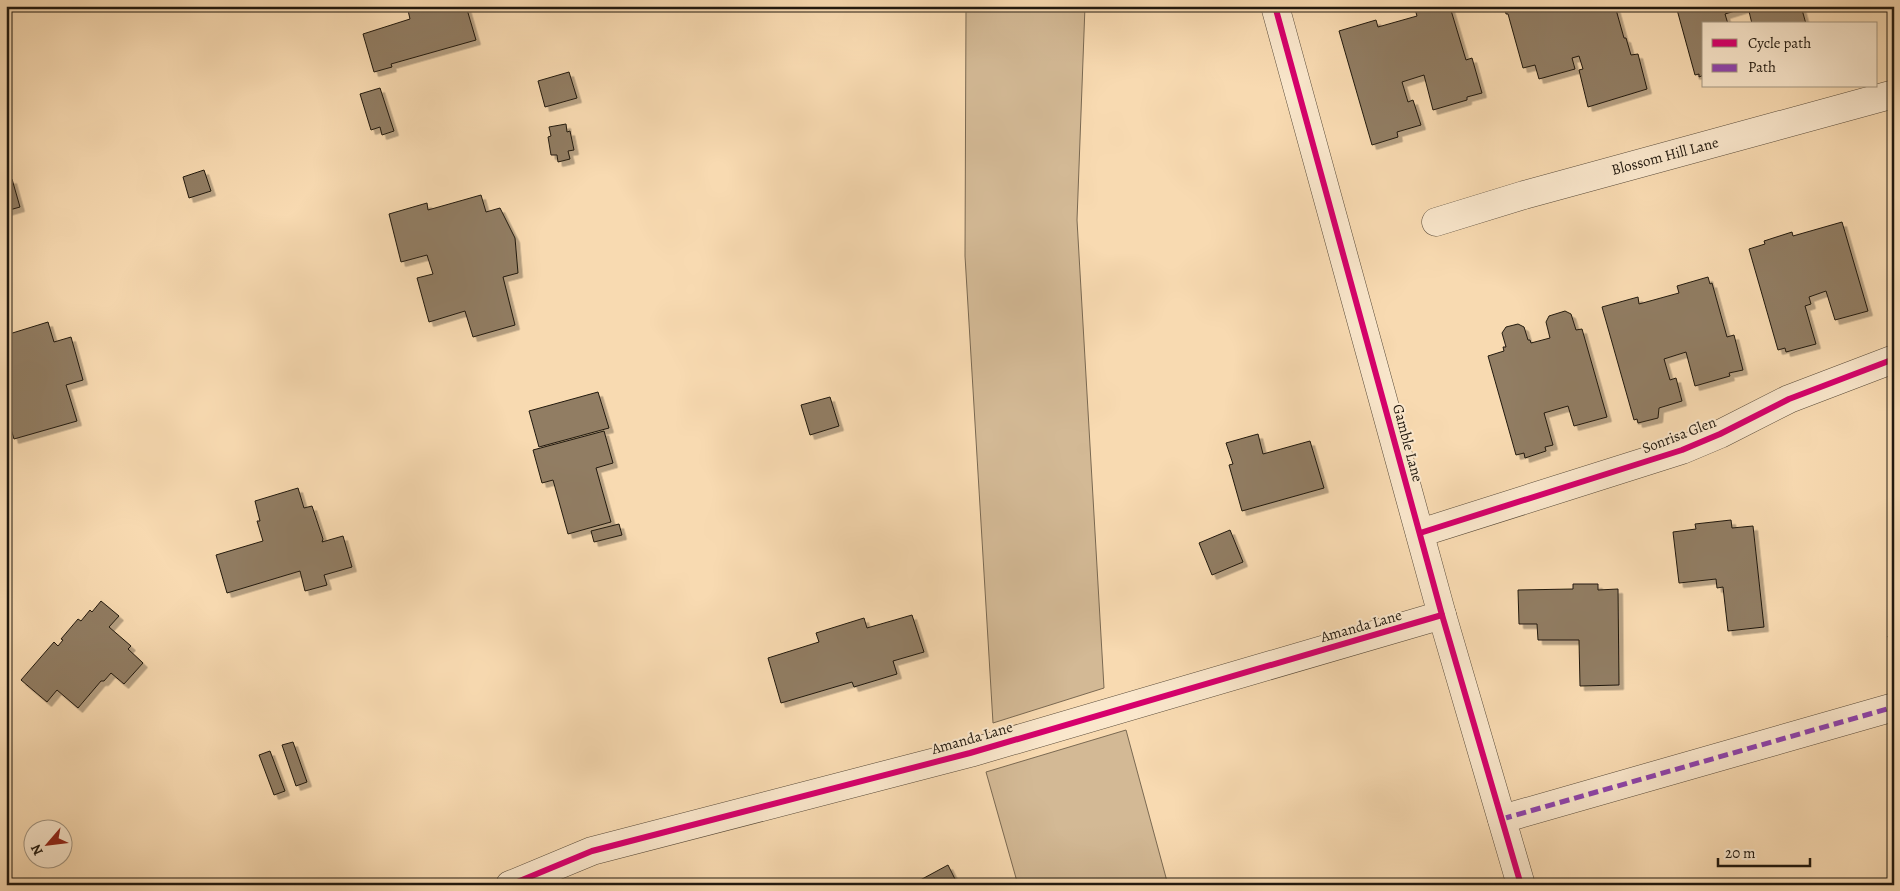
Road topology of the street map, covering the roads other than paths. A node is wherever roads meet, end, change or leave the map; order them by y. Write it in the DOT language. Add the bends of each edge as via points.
graph roads {
  1 [pos="1275,6"];
  2 [pos="1894,94"];
  3 [pos="1436,222"];
  4 [pos="1894,359"];
  5 [pos="1420,533"];
  6 [pos="1442,615"];
  7 [pos="1894,707"];
  8 [pos="1502,819"];
  9 [pos="510,885"];
  10 [pos="1521,885"];
  1 -- 5 [label="street, Gamble Lane"];
  2 -- 3 [label="street, Blossom Hill Lane"];
  4 -- 5 [label="street, Sonrisa Glen" via="1789,399 1682,450"];
  5 -- 6 [label="street, Gamble Lane"];
  6 -- 8 [label="street, Gamble Lane"];
  6 -- 9 [label="street, Amanda Lane" via="970,753 592,851"];
  7 -- 8 [label="street"];
  8 -- 10 [label="street, Gamble Lane"];
}
